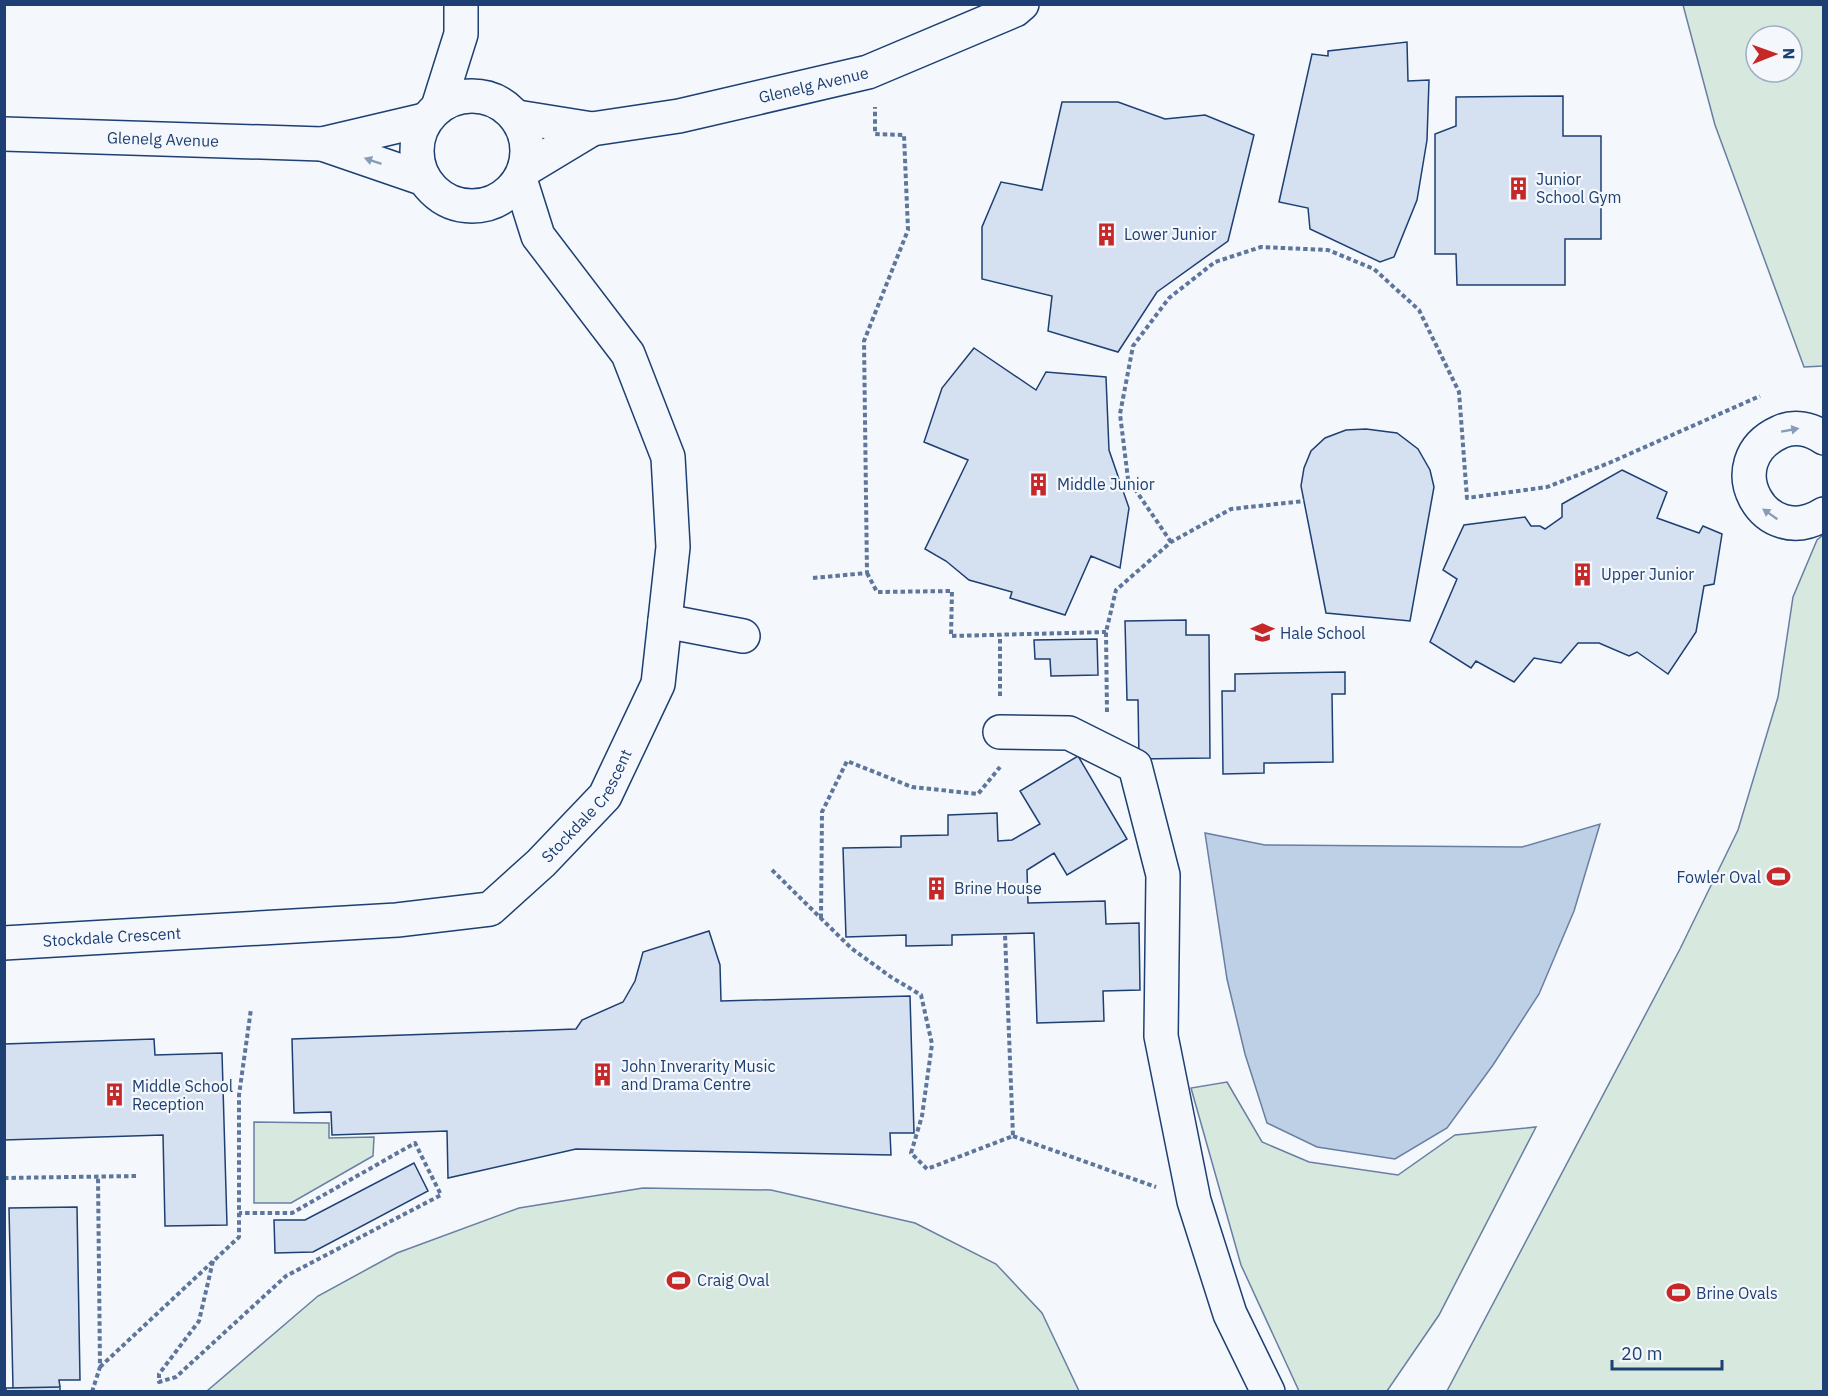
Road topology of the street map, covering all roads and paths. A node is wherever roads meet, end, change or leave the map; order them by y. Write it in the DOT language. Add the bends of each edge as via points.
graph roads {
  1 [pos="1022,4"];
  2 [pos="461,19"];
  3 [pos="483,97"];
  4 [pos="875,100"];
  5 [pos="431,113"];
  6 [pos="517,117"];
  7 [pos="592,129"];
  8 [pos="4,134"];
  9 [pos="322,144"];
  10 [pos="522,175"];
  11 [pos="424,179"];
  12 [pos="475,207"];
  13 [pos="538,236"];
  14 [pos="1760,396"];
  15 [pos="1824,438"];
  16 [pos="1304,501"];
  17 [pos="1824,514"];
  18 [pos="1171,542"];
  19 [pos="867,573"];
  20 [pos="813,578"];
  21 [pos="665,621"];
  22 [pos="1106,632"];
  23 [pos="1000,634"];
  24 [pos="743,636"];
  25 [pos="1000,732"];
  26 [pos="1107,752"];
  27 [pos="772,870"];
  28 [pos="821,919"];
  29 [pos="1005,934"];
  30 [pos="4,944"];
  31 [pos="251,1009"];
  32 [pos="1013,1136"];
  33 [pos="98,1176"];
  34 [pos="138,1176"];
  35 [pos="4,1178"];
  36 [pos="1194,1201"];
  37 [pos="239,1213"];
  38 [pos="213,1261"];
  39 [pos="100,1367"];
  40 [pos="92,1392"];
  41 [pos="1268,1392"];
  1 -- 7 [label="street, Glenelg Avenue" via="868,72 679,116"];
  2 -- 3 [label="street"];
  2 -- 5 [label="street"];
  3 -- 5 [label="street, Glenelg Avenue" via="461,95 443,102"];
  3 -- 6 [label="street, Glenelg Avenue" via="494,99"];
  4 -- 19 [label="path" via="875,134 904,135 908,230 864,341"];
  5 -- 9 [label="street, Glenelg Avenue"];
  5 -- 11 [label="street" via="416,144 418,169"];
  6 -- 7 [label="street, Glenelg Avenue"];
  6 -- 10 [label="street" via="526,136 527,161"];
  7 -- 10 [label="street, Glenelg Avenue"];
  8 -- 9 [label="street, Glenelg Avenue"];
  11 -- 9 [label="street, Glenelg Avenue, one-way"];
  10 -- 12 [label="street, Glenelg Avenue" via="507,195"];
  10 -- 13 [label="street, Stockdale Crescent"];
  11 -- 12 [label="street, Glenelg Avenue" via="450,202"];
  12 -- 13 [label="street, Stockdale Crescent"];
  13 -- 21 [label="street, Stockdale Crescent" via="628,354 668,457 674,547"];
  14 -- 18 [label="path" via="1547,487 1467,498 1459,392 1419,310 1374,269 1328,250 1261,247 1215,262 1169,298 1133,346 1120,414 1128,479"];
  17 -- 15 [label="street, one-way" via="1800,524 1770,516 1751,492 1749,476 1751,461 1770,436 1800,428"];
  16 -- 18 [label="path" via="1231,509"];
  18 -- 22 [label="path" via="1116,590"];
  19 -- 20 [label="path"];
  19 -- 23 [label="path" via="877,592 952,591 951,636"];
  21 -- 24 [label="street"];
  21 -- 30 [label="street, Stockdale Crescent" via="658,684 604,796 541,863 490,909 396,920"];
  22 -- 23 [label="path"];
  22 -- 26 [label="path"];
  23 -- 25 [label="path"];
  25 -- 26 [label="street" via="1069,733"];
  25 -- 28 [label="path" via="1000,768 978,794 912,788 847,761 822,812"];
  26 -- 36 [label="street" via="1135,765 1163,874 1161,1036"];
  27 -- 28 [label="path"];
  28 -- 32 [label="path" via="851,948 921,994 932,1044 922,1116 911,1153 927,1169"];
  29 -- 32 [label="path"];
  31 -- 37 [label="path" via="239,1095"];
  32 -- 36 [label="path"];
  33 -- 34 [label="path"];
  33 -- 35 [label="path"];
  33 -- 39 [label="path"];
  36 -- 41 [label="street" via="1230,1314"];
  37 -- 38 [label="path" via="238,1237"];
  37 -- 38 [label="path" via="292,1213 415,1143 441,1195 286,1276 176,1377 159,1382 159,1374 199,1321"];
  38 -- 39 [label="path"];
  39 -- 40 [label="path"];
}
